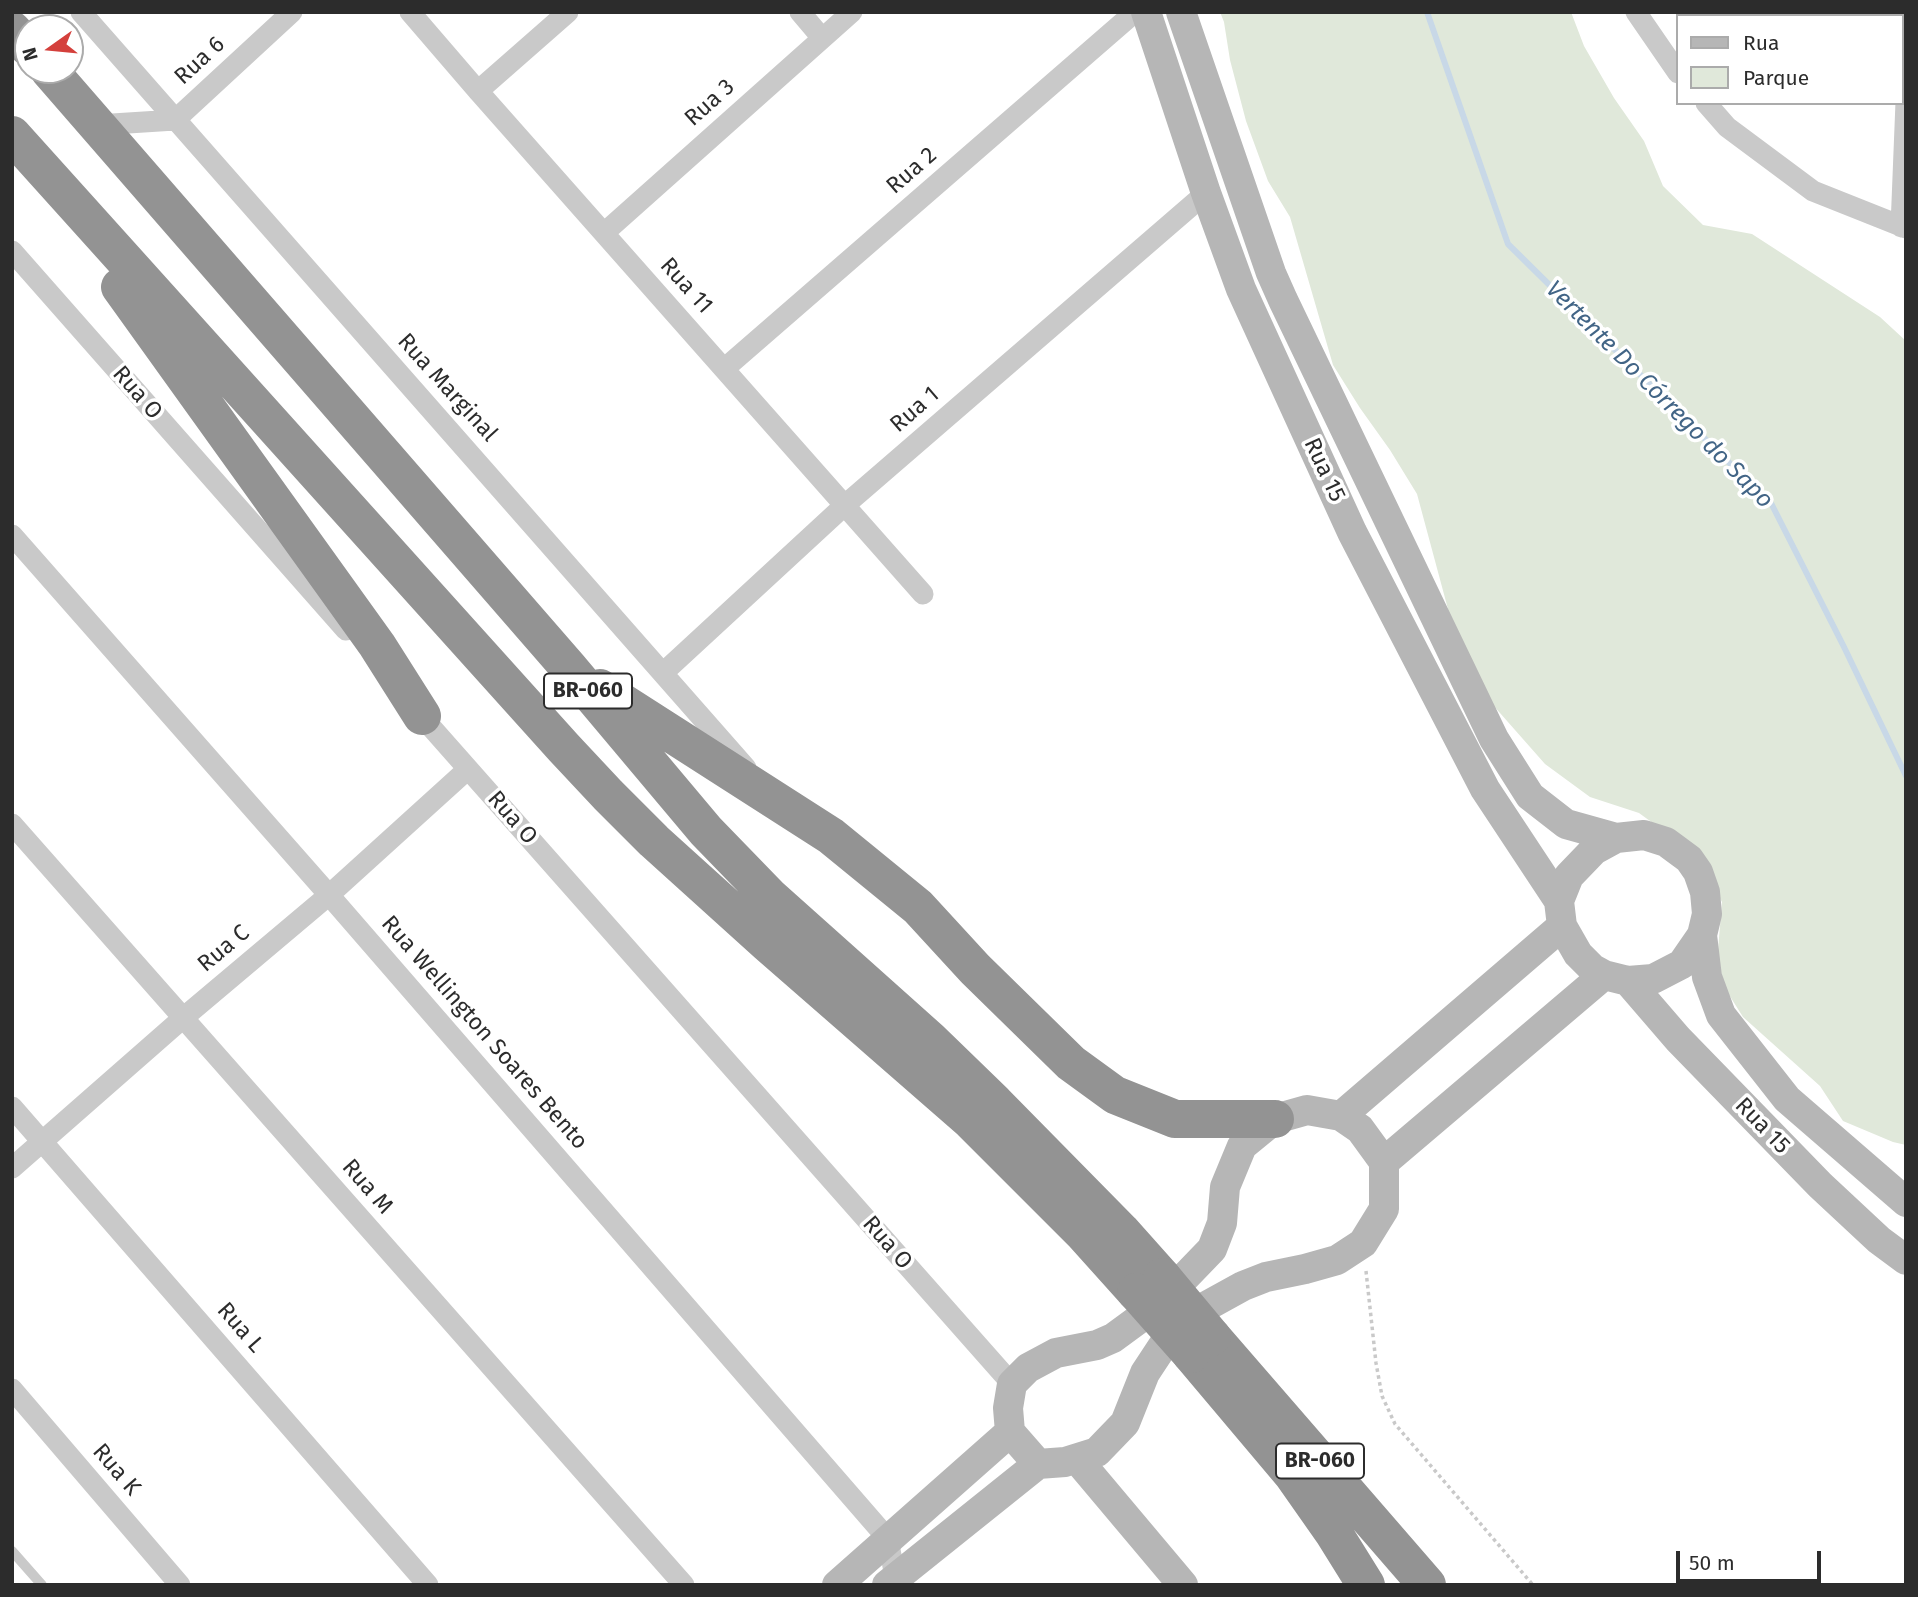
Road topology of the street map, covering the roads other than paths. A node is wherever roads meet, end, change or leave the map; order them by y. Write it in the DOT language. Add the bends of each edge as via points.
graph roads {
  1 [pos="81,12"];
  2 [pos="292,12"];
  3 [pos="410,12"];
  4 [pos="568,12"];
  5 [pos="800,12"];
  6 [pos="852,12"];
  7 [pos="1135,12"];
  8 [pos="1146,12"];
  9 [pos="1181,12"];
  10 [pos="1636,12"];
  11 [pos="822,38"];
  12 [pos="1676,70"];
  13 [pos="61,84"];
  14 [pos="478,92"];
  15 [pos="1906,102"];
  16 [pos="1708,105"];
  17 [pos="175,120"];
  18 [pos="97,125"];
  19 [pos="12,135"];
  20 [pos="12,160"];
  21 [pos="1206,193"];
  22 [pos="1903,227"];
  23 [pos="604,233"];
  24 [pos="12,251"];
  25 [pos="724,369"];
  26 [pos="845,505"];
  27 [pos="12,535"];
  28 [pos="923,594"];
  29 [pos="569,668"];
  30 [pos="664,673"];
  31 [pos="422,716"];
  32 [pos="468,768"];
  33 [pos="773,798"];
  34 [pos="12,824"];
  35 [pos="1616,838"];
  36 [pos="329,895"];
  37 [pos="1561,914"];
  38 [pos="1702,935"];
  39 [pos="1616,978"];
  40 [pos="183,1018"];
  41 [pos="12,1107"];
  42 [pos="1341,1116"];
  43 [pos="1275,1119"];
  44 [pos="43,1141"];
  45 [pos="1384,1162"];
  46 [pos="12,1168"];
  47 [pos="1906,1202"];
  48 [pos="1906,1260"];
  49 [pos="1149,1285"];
  50 [pos="1202,1346"];
  51 [pos="1012,1384"];
  52 [pos="12,1389"];
  53 [pos="1010,1432"];
  54 [pos="1077,1459"];
  55 [pos="1038,1464"];
  56 [pos="888,1539"];
  57 [pos="12,1551"];
  58 [pos="891,1581"];
  59 [pos="42,1585"];
  60 [pos="180,1585"];
  61 [pos="428,1585"];
  62 [pos="684,1585"];
  63 [pos="837,1585"];
  64 [pos="1183,1585"];
  65 [pos="1366,1585"];
  66 [pos="1427,1585"];
  1 -- 17 [label="street, Rua Marginal"];
  2 -- 17 [label="street, Rua 6"];
  3 -- 14 [label="street, Rua 11"];
  4 -- 14 [label="street"];
  5 -- 11 [label="street"];
  6 -- 11 [label="street, Rua 3"];
  7 -- 25 [label="street, Rua 2"];
  8 -- 21 [label="street, Rua 15"];
  9 -- 35 [label="street, Rua 15" via="1271,273 1494,739 1530,796 1566,824"];
  10 -- 12 [label="street"];
  11 -- 23 [label="street, Rua 3"];
  13 -- 18 [label="highway, BR-060"];
  14 -- 23 [label="street, Rua 11"];
  15 -- 22 [label="street"];
  16 -- 22 [label="street" via="1727,127 1813,191"];
  17 -- 18 [label="street"];
  17 -- 30 [label="street, Rua Marginal"];
  18 -- 29 [label="highway, BR-060"];
  19 -- 49 [label="highway, BR-060" via="608,795 757,935 971,1122 1074,1224"];
  20 -- 31 [label="highway" via="112,275 377,645"];
  21 -- 26 [label="street, Rua 1"];
  21 -- 37 [label="street, Rua 15" via="1241,289 1352,532 1485,789"];
  23 -- 25 [label="street, Rua 11"];
  24 -- 31 [label="street, Rua O"];
  25 -- 26 [label="street, Rua 11"];
  26 -- 28 [label="street, Rua 11"];
  26 -- 30 [label="street, Rua 1"];
  27 -- 36 [label="street, Rua Wellington Soares Bento"];
  29 -- 33 [label="highway"];
  29 -- 49 [label="highway, BR-060" via="706,831 770,897 939,1049 1122,1231"];
  30 -- 33 [label="street, Rua Marginal"];
  31 -- 32 [label="street, Rua O"];
  32 -- 36 [label="street, Rua C"];
  32 -- 51 [label="street, Rua O"];
  33 -- 43 [label="highway" via="831,836 918,907 1071,1063 1115,1095 1175,1119"];
  34 -- 40 [label="street, Rua M"];
  35 -- 37 [label="street" via="1594,850 1569,876"];
  35 -- 38 [label="street" via="1644,835 1666,842 1689,859 1706,892"];
  36 -- 40 [label="street, Rua C"];
  36 -- 56 [label="street, Rua Wellington Soares Bento"];
  37 -- 39 [label="street" via="1578,954 1593,969"];
  37 -- 42 [label="street"];
  38 -- 39 [label="street" via="1682,964 1653,979"];
  38 -- 47 [label="street, Rua 15" via="1707,978 1721,1015 1787,1099"];
  39 -- 45 [label="street"];
  39 -- 48 [label="street, Rua 15" via="1820,1185"];
  40 -- 44 [label="street, Rua C"];
  40 -- 62 [label="street, Rua M"];
  41 -- 44 [label="street, Rua L"];
  42 -- 43 [label="street" via="1307,1110"];
  42 -- 45 [label="street" via="1360,1129"];
  43 -- 51 [label="street" via="1241,1146 1225,1187 1222,1223 1212,1249 1174,1290 1113,1338 1056,1353 1028,1368"];
  44 -- 46 [label="street, Rua C"];
  44 -- 61 [label="street, Rua L"];
  45 -- 54 [label="street" via="1384,1209 1363,1243 1338,1260 1242,1286 1194,1313 1170,1335 1145,1373 1125,1423 1097,1452"];
  49 -- 50 [label="highway, BR-060, bridge"];
  50 -- 65 [label="highway, BR-060"];
  50 -- 66 [label="highway, BR-060"];
  51 -- 53 [label="street"];
  52 -- 60 [label="street, Rua K"];
  53 -- 55 [label="street"];
  53 -- 56 [label="street"];
  54 -- 55 [label="street"];
  54 -- 64 [label="street"];
  55 -- 58 [label="street"];
  56 -- 58 [label="street"];
  56 -- 63 [label="street"];
  57 -- 59 [label="lane"];
}
